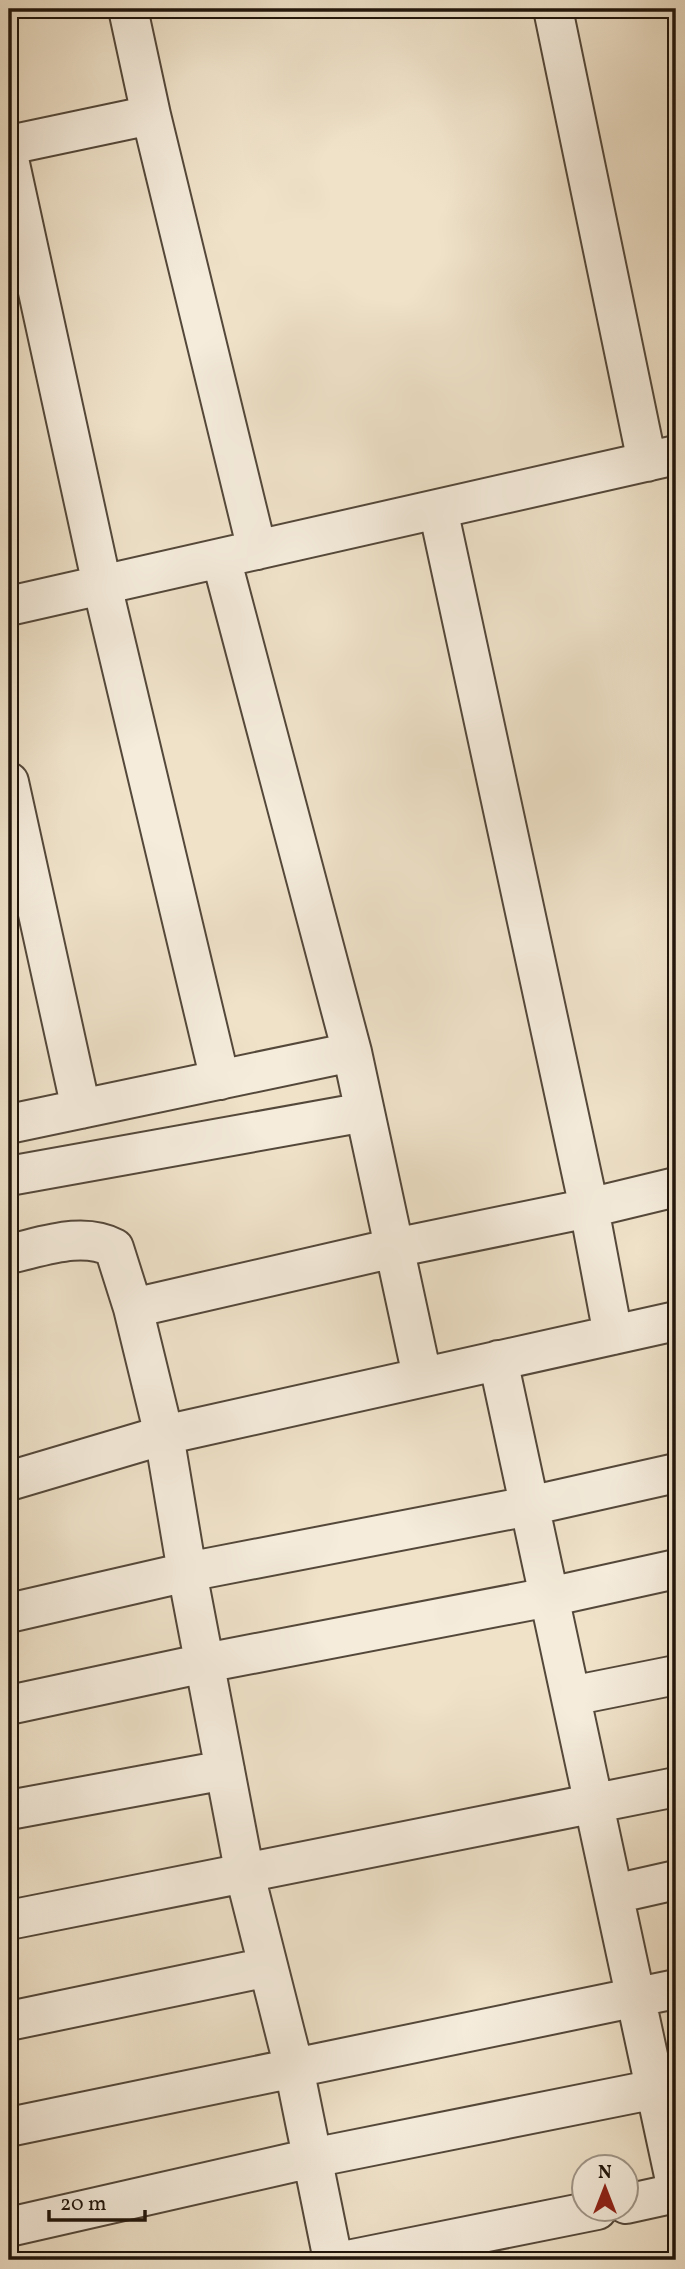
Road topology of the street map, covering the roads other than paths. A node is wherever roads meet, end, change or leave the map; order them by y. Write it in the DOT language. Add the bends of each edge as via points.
graph roads {
  1 [pos="128,9"];
  2 [pos="553,9"];
  3 [pos="151,115"];
  4 [pos="9,145"];
  5 [pos="9,159"];
  6 [pos="662,459"];
  7 [pos="438,509"];
  8 [pos="239,554"];
  9 [pos="102,584"];
  10 [pos="9,606"];
  11 [pos="9,782"];
  12 [pos="352,1052"];
  13 [pos="220,1080"];
  14 [pos="81,1109"];
  15 [pos="365,1112"];
  16 [pos="9,1124"];
  17 [pos="9,1176"];
  18 [pos="676,1187"];
  19 [pos="589,1208"];
  20 [pos="394,1248"];
  21 [pos="9,1254"];
  22 [pos="133,1308"];
  23 [pos="676,1321"];
  24 [pos="612,1335"];
  25 [pos="498,1360"];
  26 [pos="422,1377"];
  27 [pos="164,1435"];
  28 [pos="676,1473"];
  29 [pos="9,1481"];
  30 [pos="529,1506"];
  31 [pos="676,1569"];
  32 [pos="187,1572"];
  33 [pos="550,1597"];
  34 [pos="9,1613"];
  35 [pos="205,1663"];
  36 [pos="676,1675"];
  37 [pos="570,1696"];
  38 [pos="9,1705"];
  39 [pos="225,1770"];
  40 [pos="676,1787"];
  41 [pos="594,1802"];
  42 [pos="9,1810"];
  43 [pos="245,1875"];
  44 [pos="676,1880"];
  45 [pos="614,1894"];
  46 [pos="9,1920"];
  47 [pos="268,1967"];
  48 [pos="676,1989"];
  49 [pos="636,1997"];
  50 [pos="9,2021"];
  51 [pos="294,2068"];
  52 [pos="666,2087"];
  53 [pos="9,2127"];
  54 [pos="312,2158"];
  55 [pos="676,2185"];
  56 [pos="676,2193"];
  57 [pos="640,2201"];
  58 [pos="570,2215"];
  59 [pos="9,2227"];
  60 [pos="333,2260"];
  61 [pos="348,2260"];
  1 -- 3 [label="street"];
  2 -- 6 [label="street"];
  3 -- 4 [label="street"];
  3 -- 8 [label="street"];
  5 -- 9 [label="street"];
  6 -- 7 [label="street"];
  7 -- 8 [label="street"];
  7 -- 19 [label="street"];
  8 -- 9 [label="street"];
  8 -- 12 [label="street"];
  9 -- 10 [label="street"];
  9 -- 13 [label="street"];
  11 -- 14 [label="street"];
  12 -- 13 [label="street"];
  12 -- 15 [label="street"];
  13 -- 14 [label="street"];
  14 -- 16 [label="street"];
  15 -- 17 [label="street"];
  15 -- 20 [label="street"];
  18 -- 19 [label="street"];
  19 -- 20 [label="street"];
  19 -- 24 [label="street"];
  20 -- 22 [label="street"];
  20 -- 26 [label="street"];
  21 -- 22 [label="street" via="67,1241 102,1241 114,1248"];
  22 -- 27 [label="street"];
  23 -- 24 [label="street"];
  24 -- 25 [label="street"];
  25 -- 26 [label="street"];
  25 -- 30 [label="street"];
  26 -- 27 [label="street"];
  27 -- 29 [label="street"];
  27 -- 32 [label="street"];
  28 -- 30 [label="street"];
  30 -- 32 [label="street"];
  30 -- 33 [label="street"];
  31 -- 33 [label="street"];
  32 -- 34 [label="street"];
  32 -- 35 [label="street"];
  33 -- 35 [label="street"];
  33 -- 37 [label="street"];
  35 -- 38 [label="street"];
  35 -- 39 [label="street"];
  36 -- 37 [label="street"];
  37 -- 41 [label="street"];
  39 -- 42 [label="street"];
  39 -- 43 [label="street"];
  40 -- 41 [label="street"];
  41 -- 43 [label="street"];
  41 -- 45 [label="street"];
  43 -- 46 [label="street"];
  43 -- 47 [label="street"];
  44 -- 45 [label="street"];
  45 -- 49 [label="street"];
  47 -- 50 [label="street"];
  47 -- 51 [label="street"];
  48 -- 49 [label="street"];
  49 -- 51 [label="street"];
  49 -- 52 [label="street"];
  51 -- 53 [label="street"];
  51 -- 54 [label="street"];
  52 -- 54 [label="street"];
  52 -- 55 [label="street"];
  54 -- 59 [label="street"];
  54 -- 60 [label="street"];
  56 -- 57 [label="street"];
  58 -- 61 [label="street"];
}
